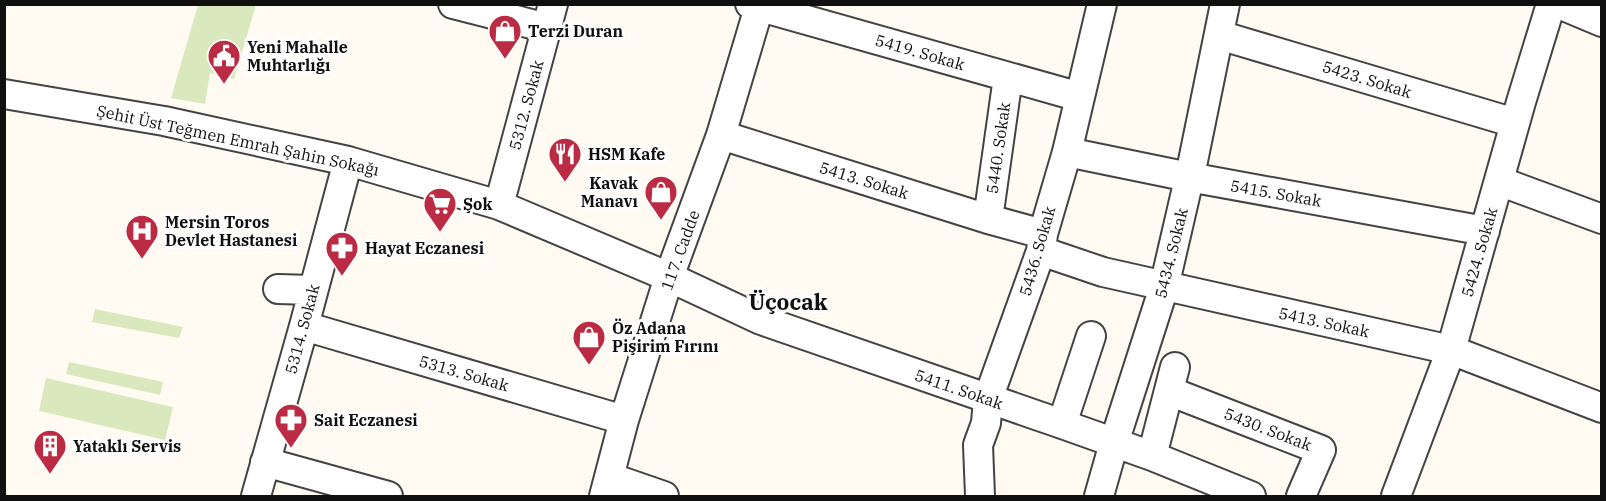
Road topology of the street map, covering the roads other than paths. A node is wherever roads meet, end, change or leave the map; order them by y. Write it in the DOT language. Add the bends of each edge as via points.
graph roads {
  1 [pos="453,4"];
  2 [pos="1102,4"];
  3 [pos="1225,4"];
  4 [pos="1551,4"];
  5 [pos="1559,4"];
  6 [pos="756,5"];
  7 [pos="550,16"];
  8 [pos="1602,22"];
  9 [pos="1219,35"];
  10 [pos="1008,77"];
  11 [pos="4,94"];
  12 [pos="1080,97"];
  13 [pos="1515,123"];
  14 [pos="721,135"];
  15 [pos="1068,152"];
  16 [pos="348,160"];
  17 [pos="1189,177"];
  18 [pos="1499,181"];
  19 [pos="499,205"];
  20 [pos="988,219"];
  21 [pos="1602,219"];
  22 [pos="1485,231"];
  23 [pos="1042,242"];
  24 [pos="669,277"];
  25 [pos="1164,287"];
  26 [pos="278,289"];
  27 [pos="312,290"];
  28 [pos="304,326"];
  29 [pos="1091,336"];
  30 [pos="1451,350"];
  31 [pos="988,399"];
  32 [pos="1602,408"];
  33 [pos="624,420"];
  34 [pos="1062,424"];
  35 [pos="1114,442"];
  36 [pos="1152,456"];
  37 [pos="265,462"];
  38 [pos="607,487"];
  39 [pos="256,496"];
  40 [pos="388,496"];
  41 [pos="664,496"];
  42 [pos="980,496"];
  43 [pos="1099,496"];
  44 [pos="1251,496"];
  45 [pos="1300,496"];
  46 [pos="1396,496"];
  1 -- 7 [label="street"];
  2 -- 12 [label="street, 5436. Sokak"];
  3 -- 9 [label="street, 5434. Sokak"];
  4 -- 13 [label="street, 5424. Sokak"];
  5 -- 8 [label="street"];
  6 -- 10 [label="street, 5419. Sokak"];
  6 -- 14 [label="street, 117. Cadde"];
  7 -- 19 [label="street, 5312. Sokak"];
  9 -- 13 [label="street, 5423. Sokak"];
  9 -- 17 [label="street, 5434. Sokak"];
  10 -- 12 [label="street, 5419. Sokak"];
  10 -- 20 [label="street, 5440. Sokak"];
  11 -- 16 [label="street, Şehit Üst Teğmen Emrah Şahin Sokağı" via="164,121"];
  12 -- 15 [label="street, 5436. Sokak"];
  13 -- 18 [label="street, 5424. Sokak"];
  14 -- 20 [label="street, 5413. Sokak"];
  14 -- 24 [label="street, 117. Cadde"];
  15 -- 17 [label="street, 5415. Sokak"];
  15 -- 23 [label="street, 5436. Sokak"];
  16 -- 19 [label="street, Şehit Üst Teğmen Emrah Şahin Sokağı"];
  16 -- 27 [label="street, 5314. Sokak"];
  17 -- 22 [label="street, 5415. Sokak"];
  17 -- 25 [label="street, 5434. Sokak"];
  18 -- 21 [label="street"];
  18 -- 22 [label="street, 5424. Sokak"];
  19 -- 24 [label="street, Şehit Üst Teğmen Emrah Şahin Sokağı"];
  20 -- 23 [label="street, 5413. Sokak"];
  22 -- 30 [label="street, 5424. Sokak"];
  23 -- 25 [label="street, 5413. Sokak" via="1103,272"];
  23 -- 31 [label="street, 5436. Sokak"];
  24 -- 31 [label="street, 5411. Sokak" via="760,320"];
  24 -- 33 [label="street, 117. Cadde"];
  25 -- 30 [label="street, 5413. Sokak"];
  25 -- 35 [label="street, 5434. Sokak"];
  26 -- 27 [label="street"];
  27 -- 28 [label="street, 5314. Sokak"];
  28 -- 33 [label="street, 5313. Sokak"];
  28 -- 37 [label="street, 5314. Sokak"];
  29 -- 34 [label="street"];
  30 -- 32 [label="street, 5413. Sokak"];
  30 -- 46 [label="street, 5424. Sokak"];
  31 -- 34 [label="street, 5411. Sokak"];
  31 -- 42 [label="street, 5436. Sokak" via="986,423 978,445"];
  33 -- 38 [label="street, 117. Cadde"];
  34 -- 35 [label="street, 5411. Sokak"];
  35 -- 36 [label="street, 5411. Sokak"];
  35 -- 43 [label="street, 5434. Sokak"];
  36 -- 44 [label="street, 5411. Sokak"];
  36 -- 45 [label="street, 5430. Sokak" via="1172,379 1321,450"];
  37 -- 39 [label="street, 5314. Sokak"];
  37 -- 40 [label="street"];
  38 -- 41 [label="street"];
}
